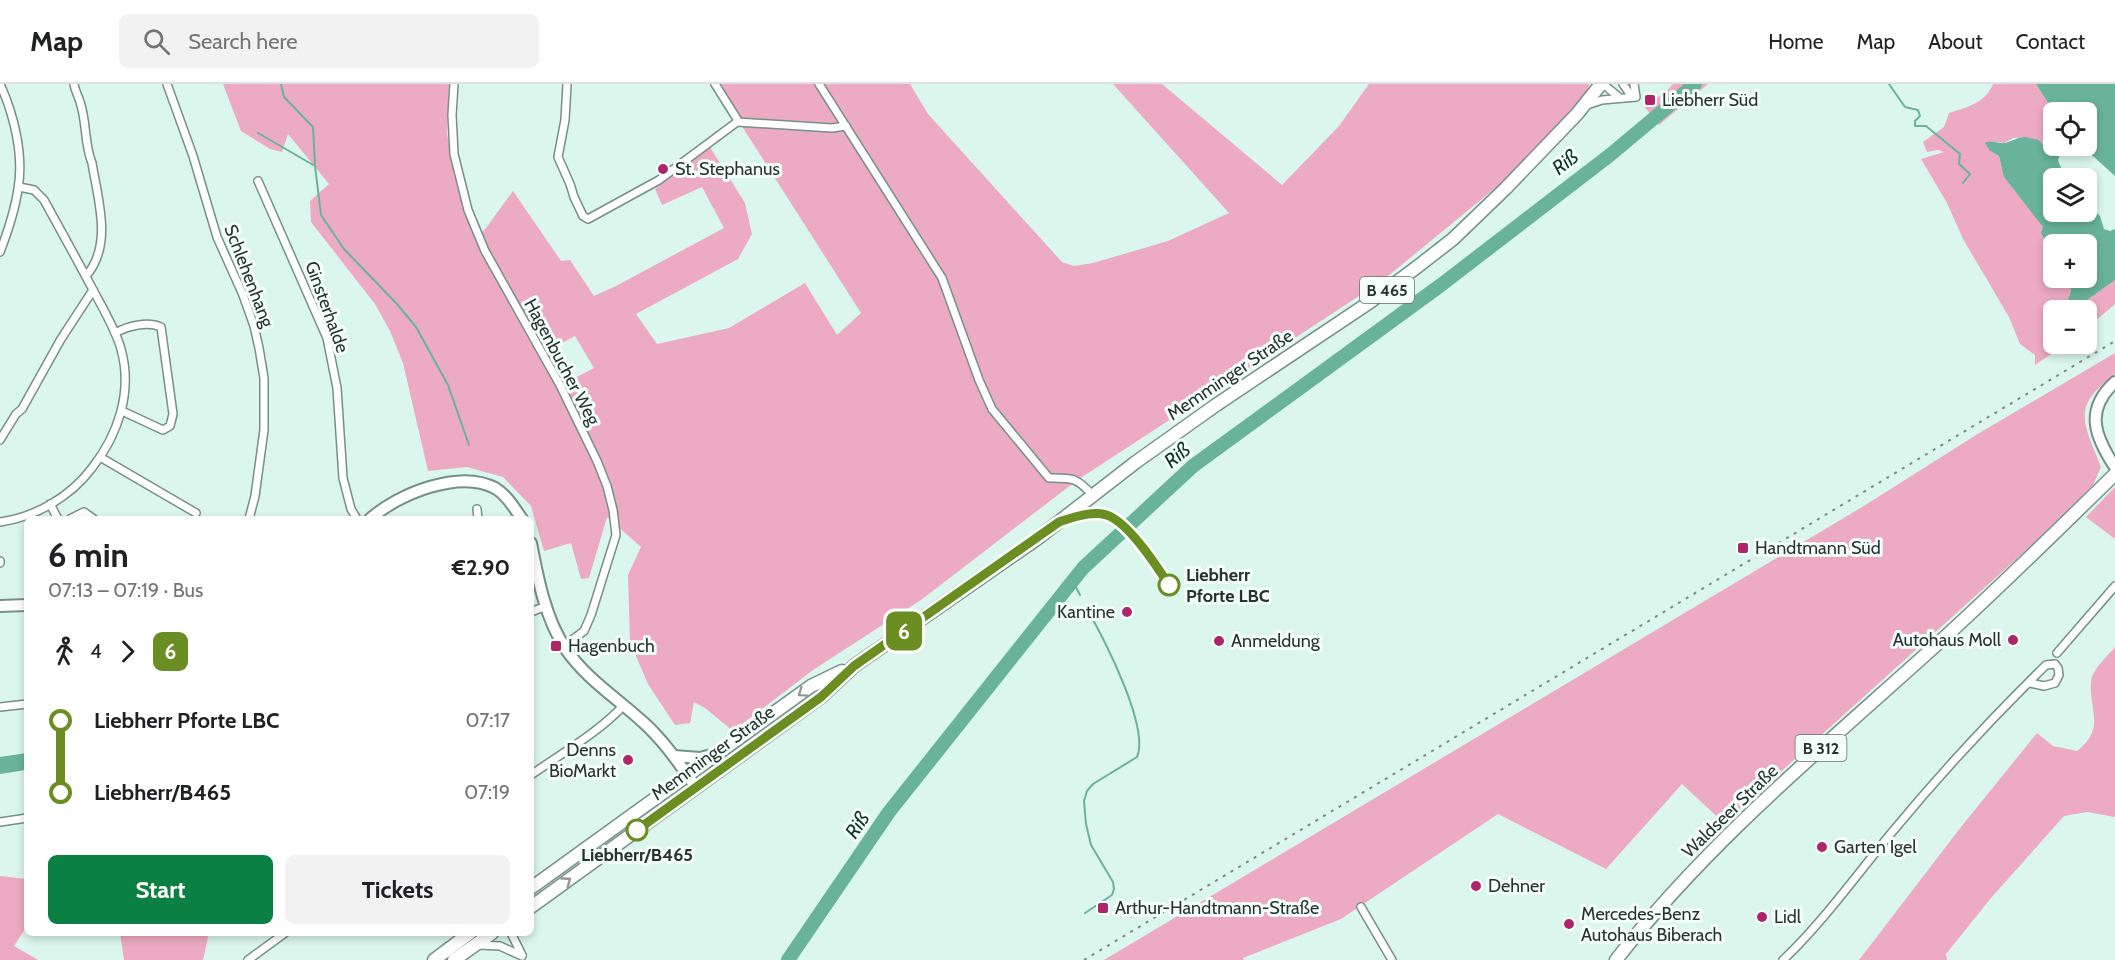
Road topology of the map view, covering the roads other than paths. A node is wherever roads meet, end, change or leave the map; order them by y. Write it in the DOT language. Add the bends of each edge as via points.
graph roads {
  1 [pos="0,84"];
  2 [pos="74,84"];
  3 [pos="167,84"];
  4 [pos="454,84"];
  5 [pos="567,84"];
  6 [pos="715,84"];
  7 [pos="819,84"];
  8 [pos="1602,84"];
  9 [pos="1623,84"];
  10 [pos="1634,84"];
  11 [pos="1634,97"];
  12 [pos="1620,98"];
  13 [pos="1583,107"];
  14 [pos="736,122"];
  15 [pos="846,126"];
  16 [pos="258,181"];
  17 [pos="19,188"];
  18 [pos="0,252"];
  19 [pos="86,276"];
  20 [pos="93,290"];
  21 [pos="115,333"];
  22 [pos="2115,382"];
  23 [pos="122,411"];
  24 [pos="2099,438"];
  25 [pos="0,440"];
  26 [pos="2115,445"];
  27 [pos="100,458"];
  28 [pos="2115,467"];
  29 [pos="2115,474"];
  30 [pos="1092,495"];
  31 [pos="50,504"];
  32 [pos="477,508"];
  33 [pos="196,513"];
  34 [pos="26,516"];
  35 [pos="56,516"];
  36 [pos="76,516"];
  37 [pos="90,516"];
  38 [pos="250,516"];
  39 [pos="355,516"];
  40 [pos="374,516"];
  41 [pos="478,516"];
  42 [pos="520,516"];
  43 [pos="24,517"];
  44 [pos="0,522"];
  45 [pos="534,556"];
  46 [pos="2115,586"];
  47 [pos="24,605"];
  48 [pos="0,606"];
  49 [pos="546,606"];
  50 [pos="534,611"];
  51 [pos="564,646"];
  52 [pos="2057,653"];
  53 [pos="854,666"];
  54 [pos="2030,683"];
  55 [pos="24,704"];
  56 [pos="624,705"];
  57 [pos="0,707"];
  58 [pos="716,753"];
  59 [pos="674,756"];
  60 [pos="534,773"];
  61 [pos="687,775"];
  62 [pos="696,788"];
  63 [pos="24,818"];
  64 [pos="0,822"];
  65 [pos="534,886"];
  66 [pos="534,905"];
  67 [pos="1361,907"];
  68 [pos="281,936"];
  69 [pos="466,936"];
  70 [pos="488,936"];
  71 [pos="512,936"];
  72 [pos="473,946"];
  73 [pos="523,958"];
  74 [pos="248,960"];
  75 [pos="434,960"];
  76 [pos="454,960"];
  77 [pos="1392,960"];
  78 [pos="1616,960"];
  79 [pos="1783,960"];
  1 -- 17 [label="street" via="13,119"];
  2 -- 19 [label="street" via="81,102 103,238 94,268"];
  3 -- 38 [label="street, Schlehenhang" via="217,237 247,306 259,348 264,378 264,430"];
  4 -- 51 [label="street, Hagenbucher Weg" via="454,154 468,210 485,251 560,385 597,461 613,510 616,535 591,615 584,631"];
  5 -- 14 [label="street" via="558,157 583,216 588,219 659,180"];
  6 -- 14 [label="street"];
  7 -- 15 [label="street"];
  8 -- 12 [label="street"];
  8 -- 13 [label="main road, Memminger Straße / B 465"];
  9 -- 11 [label="street"];
  10 -- 11 [label="street"];
  11 -- 12 [label="street"];
  12 -- 13 [label="street"];
  13 -- 30 [label="main road, Memminger Straße / B 465" via="1453,239 1370,302 1216,405"];
  14 -- 15 [label="street"];
  15 -- 30 [label="street" via="942,278 992,409 1049,478 1079,481"];
  16 -- 39 [label="street, Ginsterhalde" via="327,339 337,388 343,478"];
  17 -- 18 [label="street"];
  17 -- 19 [label="street" via="34,190 44,200"];
  19 -- 20 [label="street"];
  20 -- 21 [label="street"];
  20 -- 25 [label="street"];
  21 -- 23 [label="street" via="125,370"];
  21 -- 23 [label="street" via="151,324 161,327 173,414 170,426 163,430"];
  22 -- 24 [label="street" via="2096,411"];
  23 -- 27 [label="street"];
  24 -- 26 [label="street"];
  24 -- 28 [label="street"];
  27 -- 31 [label="street" via="78,484"];
  27 -- 33 [label="street"];
  29 -- 78 [label="main road, Waldseer Straße / B 312" via="1697,866"];
  30 -- 53 [label="main road, Memminger Straße / B 465" via="1038,538"];
  31 -- 34 [label="street"];
  31 -- 35 [label="street"];
  32 -- 41 [label="street"];
  36 -- 37 [label="street" via="84,512"];
  40 -- 42 [label="street" via="397,500 429,487 468,482 495,488"];
  43 -- 44 [label="street"];
  45 -- 49 [label="street"];
  46 -- 52 [label="street"];
  47 -- 48 [label="street"];
  49 -- 50 [label="street"];
  49 -- 51 [label="street"];
  51 -- 56 [label="street" via="588,675"];
  53 -- 58 [label="main road, Memminger Straße / B 465, one-way" via="811,686"];
  53 -- 62 [label="main road, Memminger Straße / B 465" via="821,697"];
  54 -- 79 [label="street" via="1977,735"];
  55 -- 57 [label="street"];
  56 -- 59 [label="street"];
  56 -- 60 [label="street"];
  58 -- 59 [label="street" via="700,758"];
  58 -- 61 [label="main road, Memminger Straße / B 465"];
  59 -- 61 [label="street"];
  61 -- 62 [label="street"];
  61 -- 65 [label="main road, Memminger Straße / B 465"];
  66 -- 62 [label="main road, Memminger Straße / B 465, one-way"];
  63 -- 64 [label="street"];
  67 -- 77 [label="street"];
  68 -- 74 [label="street"];
  69 -- 75 [label="main road"];
  70 -- 72 [label="main road"];
  71 -- 73 [label="street"];
  72 -- 73 [label="street" via="495,945"];
  72 -- 76 [label="main road"];
}
